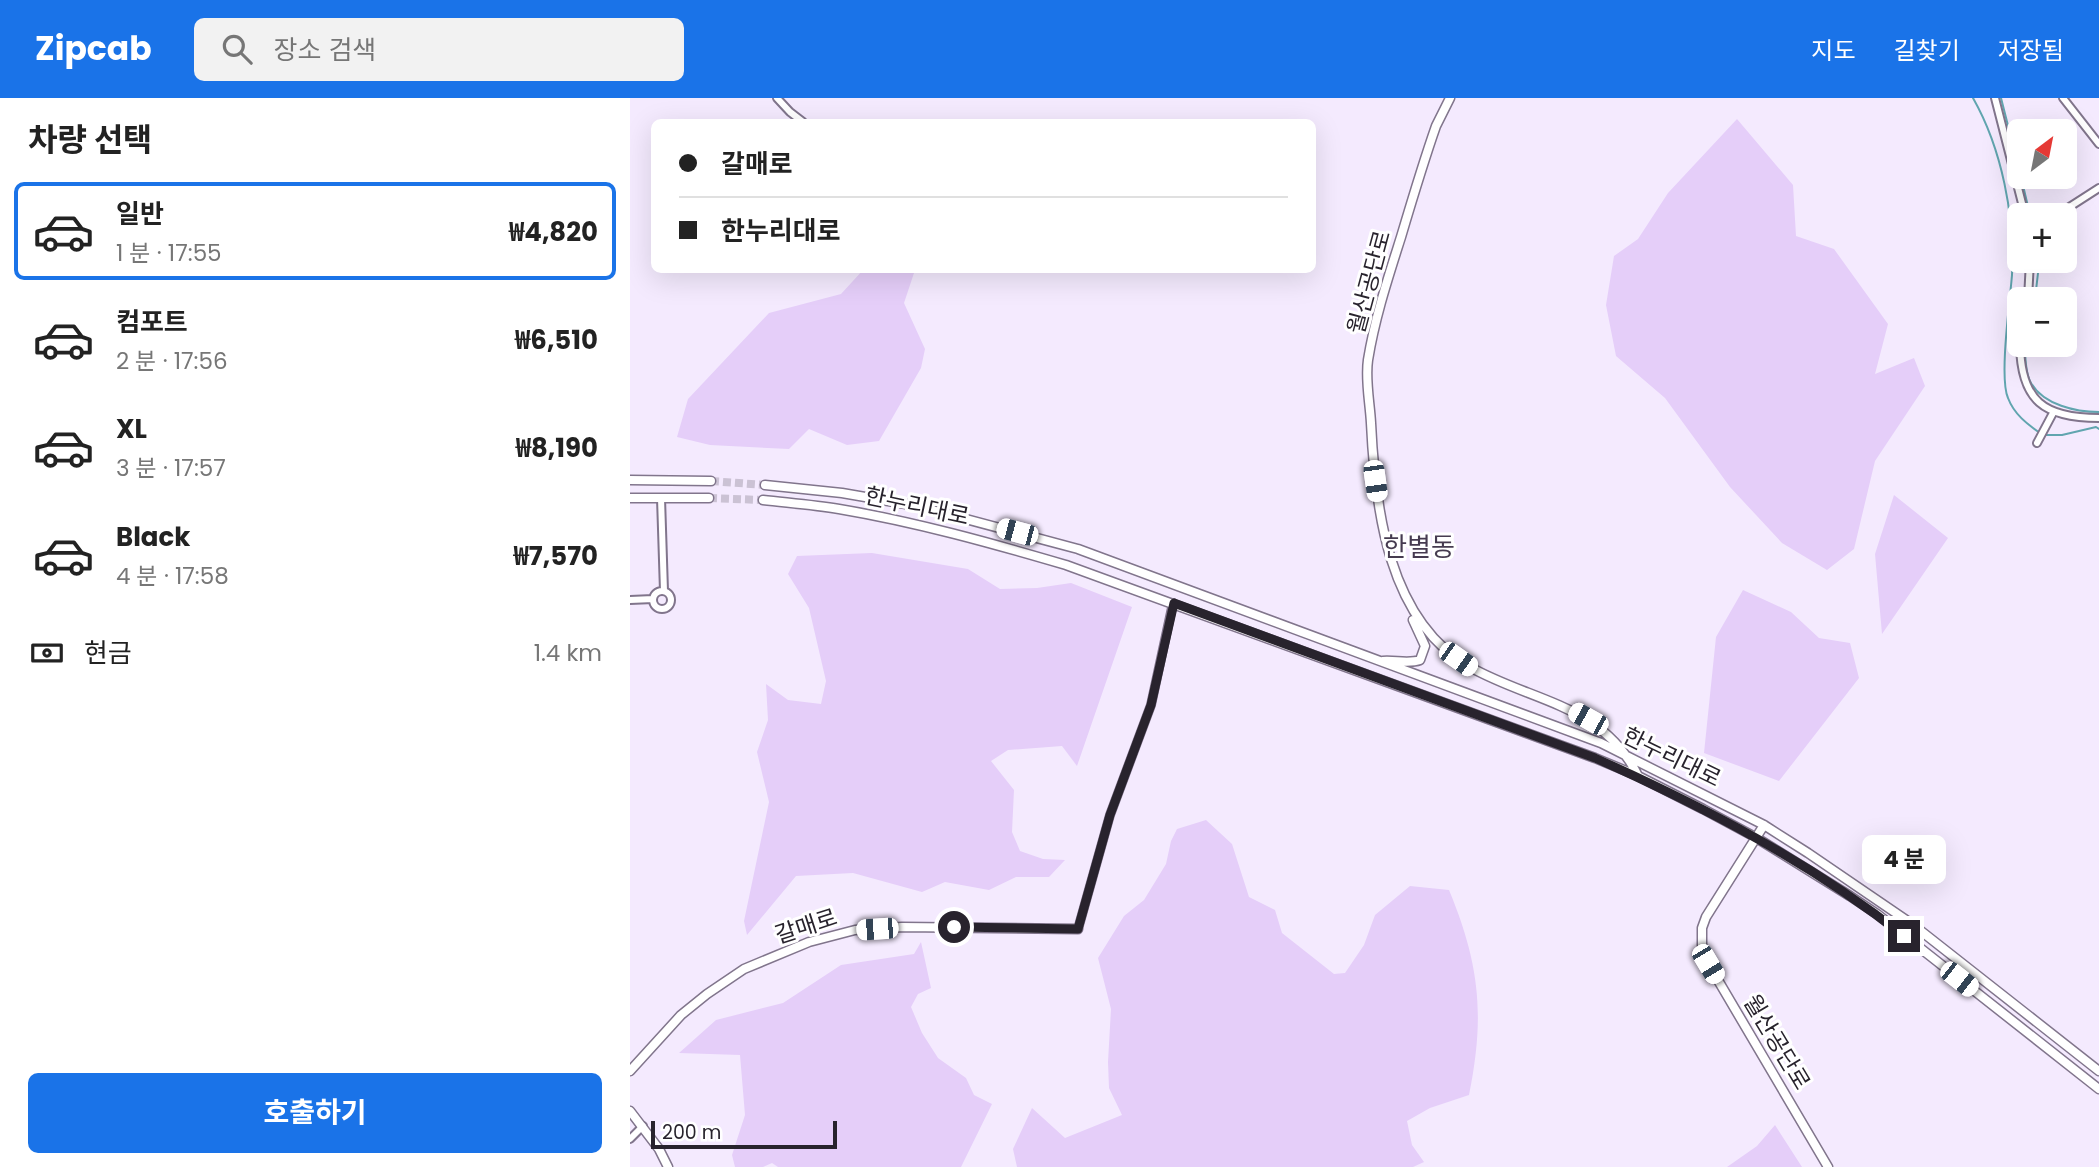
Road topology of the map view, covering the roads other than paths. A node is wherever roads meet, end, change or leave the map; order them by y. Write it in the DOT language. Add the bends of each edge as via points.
graph roads {
  1 [pos="778,98"];
  2 [pos="1450,98"];
  3 [pos="1995,98"];
  4 [pos="2066,99"];
  5 [pos="799,119"];
  6 [pos="2099,144"];
  7 [pos="2099,188"];
  8 [pos="2022,203"];
  9 [pos="2076,203"];
  10 [pos="2020,357"];
  11 [pos="2053,415"];
  12 [pos="2099,418"];
  13 [pos="2037,443"];
  14 [pos="630,480"];
  15 [pos="710,481"];
  16 [pos="765,485"];
  17 [pos="630,498"];
  18 [pos="661,498"];
  19 [pos="709,498"];
  20 [pos="764,500"];
  21 [pos="664,591"];
  22 [pos="653,599"];
  23 [pos="630,600"];
  24 [pos="1174,603"];
  25 [pos="1409,607"];
  26 [pos="1379,661"];
  27 [pos="1629,757"];
  28 [pos="1638,776"];
  29 [pos="1763,825"];
  30 [pos="1755,837"];
  31 [pos="1078,929"];
  32 [pos="2099,1070"];
  33 [pos="630,1071"];
  34 [pos="2099,1088"];
  35 [pos="630,1111"];
  36 [pos="643,1126"];
  37 [pos="630,1139"];
  38 [pos="668,1167"];
  39 [pos="1828,1167"];
  1 -- 5 [label="street"];
  2 -- 25 [label="street, 월산공단로" via="1436,126 1376,315 1368,364 1377,497"];
  3 -- 8 [label="street"];
  4 -- 6 [label="street"];
  7 -- 9 [label="street"];
  10 -- 11 [label="street" via="2025,383"];
  11 -- 12 [label="street"];
  11 -- 13 [label="street"];
  14 -- 15 [label="street"];
  16 -- 26 [label="street, 한누리대로" via="916,506 1078,549"];
  17 -- 18 [label="street"];
  18 -- 19 [label="street"];
  18 -- 21 [label="street"];
  20 -- 24 [label="street, 한누리대로" via="839,509 988,542"];
  21 -- 22 [label="street"];
  21 -- 22 [label="street" via="671,599 667,607 659,608"];
  22 -- 23 [label="street"];
  24 -- 28 [label="street, 한누리대로"];
  24 -- 31 [label="street" via="1151,705 1110,815"];
  25 -- 26 [label="street" via="1425,646 1420,660"];
  25 -- 27 [label="street, 월산공단로" via="1425,630 1470,667 1588,719"];
  26 -- 27 [label="street, 한누리대로"];
  27 -- 28 [label="street, 월산공단로"];
  27 -- 29 [label="street, 한누리대로"];
  28 -- 30 [label="street, 한누리대로"];
  29 -- 30 [label="street, 월산공단로"];
  29 -- 32 [label="street, 한누리대로" via="1912,923"];
  30 -- 34 [label="street, 한누리대로" via="1877,914"];
  30 -- 39 [label="street, 월산공단로" via="1706,917 1702,953"];
  31 -- 33 [label="street, 갈매로" via="902,926 855,930 809,942 744,969 707,995 681,1015"];
  35 -- 36 [label="street"];
  36 -- 37 [label="street"];
  36 -- 38 [label="street"];
}
